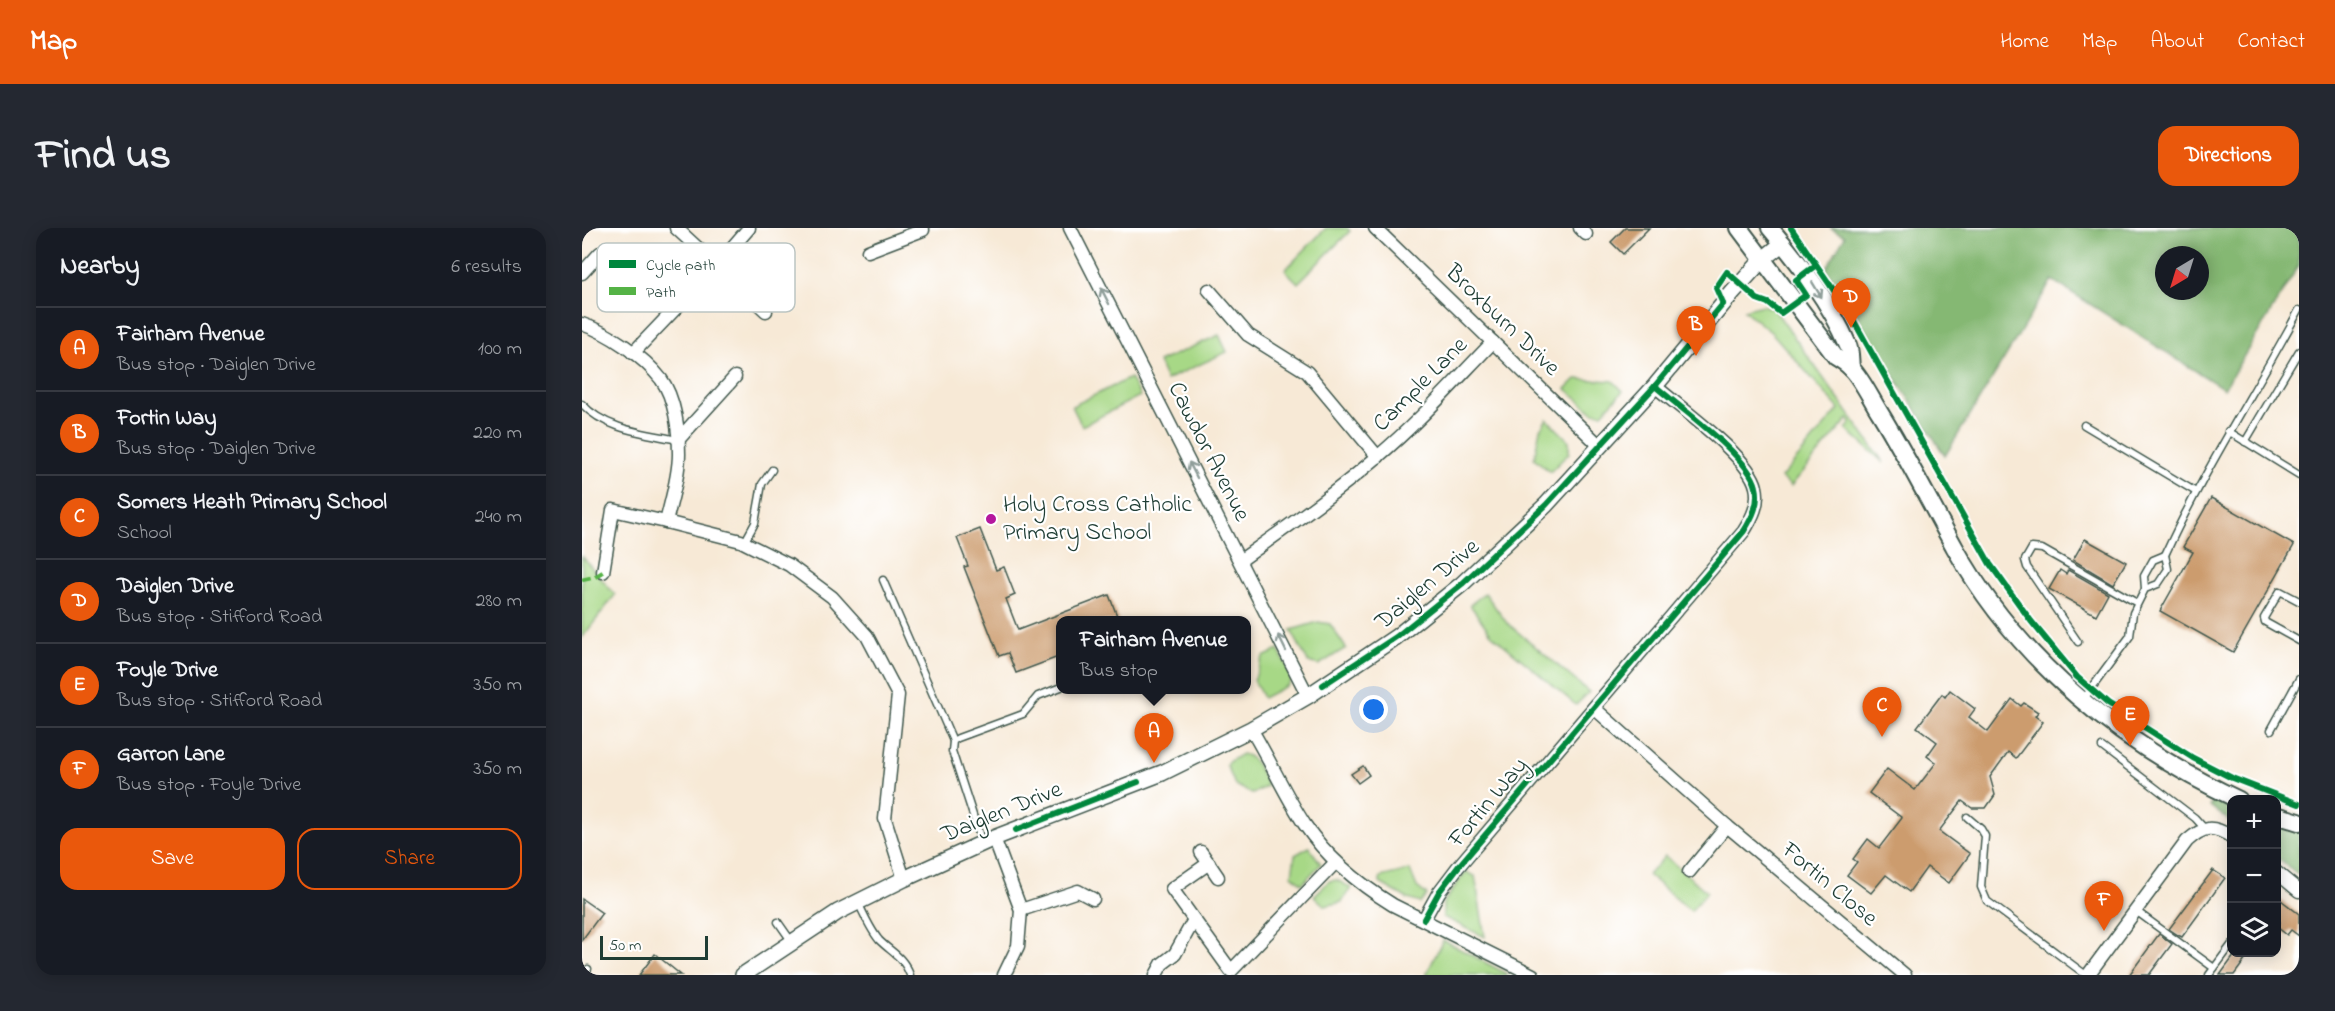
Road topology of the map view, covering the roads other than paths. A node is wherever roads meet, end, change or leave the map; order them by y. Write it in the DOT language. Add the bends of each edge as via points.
graph roads {
  1 [pos="676,228"];
  2 [pos="749,228"];
  3 [pos="889,228"];
  4 [pos="1070,228"];
  5 [pos="1375,228"];
  6 [pos="1739,228"];
  7 [pos="1770,228"];
  8 [pos="923,231"];
  9 [pos="894,241"];
  10 [pos="693,243"];
  11 [pos="736,243"];
  12 [pos="1783,243"];
  13 [pos="868,251"];
  14 [pos="597,256"];
  15 [pos="1763,259"];
  16 [pos="582,273"];
  17 [pos="1209,290"];
  18 [pos="2299,310"];
  19 [pos="671,312"];
  20 [pos="582,324"];
  21 [pos="1493,342"];
  22 [pos="2299,351"];
  23 [pos="633,352"];
  24 [pos="1851,368"];
  25 [pos="735,377"];
  26 [pos="1654,386"];
  27 [pos="583,408"];
  28 [pos="2084,425"];
  29 [pos="2228,431"];
  30 [pos="678,440"];
  31 [pos="2246,442"];
  32 [pos="1599,445"];
  33 [pos="1378,457"];
  34 [pos="772,470"];
  35 [pos="2299,475"];
  36 [pos="2196,492"];
  37 [pos="666,522"];
  38 [pos="744,543"];
  39 [pos="2165,555"];
  40 [pos="1241,560"];
  41 [pos="603,572"];
  42 [pos="883,580"];
  43 [pos="2145,589"];
  44 [pos="2299,601"];
  45 [pos="2137,603"];
  46 [pos="2299,641"];
  47 [pos="2078,642"];
  48 [pos="2299,679"];
  49 [pos="1056,689"];
  50 [pos="1308,696"];
  51 [pos="2082,701"];
  52 [pos="1594,708"];
  53 [pos="1251,729"];
  54 [pos="2271,730"];
  55 [pos="953,741"];
  56 [pos="2102,747"];
  57 [pos="2228,795"];
  58 [pos="2281,816"];
  59 [pos="1967,818"];
  60 [pos="2299,822"];
  61 [pos="1727,826"];
  62 [pos="2205,829"];
  63 [pos="2227,834"];
  64 [pos="988,841"];
  65 [pos="1202,852"];
  66 [pos="1336,862"];
  67 [pos="1209,863"];
  68 [pos="1689,872"];
  69 [pos="2281,875"];
  70 [pos="1218,877"];
  71 [pos="904,879"];
  72 [pos="2299,891"];
  73 [pos="1093,899"];
  74 [pos="858,902"];
  75 [pos="1021,910"];
  76 [pos="2136,911"];
  77 [pos="1424,919"];
  78 [pos="1194,920"];
  79 [pos="778,922"];
  80 [pos="792,942"];
  81 [pos="2227,951"];
  82 [pos="2214,968"];
  83 [pos="1234,973"];
  84 [pos="742,975"];
  85 [pos="910,975"];
  86 [pos="1004,975"];
  87 [pos="1156,975"];
  88 [pos="1533,975"];
  89 [pos="1905,975"];
  90 [pos="2087,975"];
  91 [pos="2209,975"];
  1 -- 10 [label="street"];
  2 -- 11 [label="street"];
  3 -- 9 [label="street"];
  40 -- 4 [label="street, Cawdor Avenue, one-way"];
  5 -- 21 [label="street, Broxburn Drive"];
  6 -- 15 [label="main road"];
  7 -- 12 [label="main road"];
  8 -- 9 [label="street"];
  9 -- 13 [label="street"];
  12 -- 15 [label="street, Daiglen Drive"];
  12 -- 24 [label="main road, one-way" via="1807,272 1849,347"];
  14 -- 16 [label="street"];
  15 -- 24 [label="main road" via="1836,357"];
  15 -- 26 [label="street, Daiglen Drive"];
  17 -- 33 [label="street, Cample Lane" via="1248,335 1306,372"];
  18 -- 29 [label="lane"];
  19 -- 23 [label="street"];
  20 -- 23 [label="street" via="601,330"];
  21 -- 32 [label="street, Broxburn Drive"];
  21 -- 33 [label="street, Cample Lane"];
  22 -- 31 [label="lane"];
  23 -- 30 [label="street" via="661,379 676,414"];
  24 -- 51 [label="main road" via="1978,583 2023,641"];
  25 -- 30 [label="street"];
  26 -- 32 [label="street, Daiglen Drive"];
  26 -- 52 [label="street, Fortin Way" via="1737,456 1749,471 1756,488 1755,513"];
  27 -- 30 [label="lane" via="622,429"];
  28 -- 36 [label="lane"];
  29 -- 31 [label="lane"];
  29 -- 36 [label="lane"];
  30 -- 37 [label="street" via="680,456"];
  31 -- 35 [label="lane"];
  32 -- 50 [label="street, Daiglen Drive" via="1546,505 1462,584 1396,637"];
  33 -- 40 [label="street, Cample Lane"];
  34 -- 38 [label="lane" via="762,484 755,523"];
  36 -- 39 [label="lane"];
  37 -- 38 [label="street"];
  37 -- 41 [label="street" via="614,510"];
  38 -- 71 [label="street" via="789,565 832,597 867,636 898,695 885,819"];
  39 -- 43 [label="lane" via="2152,560 2144,576"];
  39 -- 43 [label="lane" via="2168,569 2158,584"];
  50 -- 40 [label="street, Cawdor Avenue, one-way"];
  42 -- 55 [label="lane"];
  43 -- 45 [label="lane"];
  44 -- 46 [label="lane" via="2280,591 2264,620"];
  45 -- 47 [label="lane" via="2042,549 2032,548 2025,560 2027,567"];
  45 -- 51 [label="lane" via="2130,636"];
  48 -- 54 [label="lane"];
  49 -- 55 [label="lane" via="1038,696 1023,714"];
  50 -- 53 [label="street, Daiglen Drive"];
  51 -- 57 [label="main road" via="2157,756"];
  52 -- 61 [label="street, Fortin Close"];
  52 -- 77 [label="street, Fortin Way" via="1458,867 1438,892"];
  53 -- 64 [label="street, Daiglen Drive" via="1162,772"];
  53 -- 66 [label="street" via="1304,825"];
  55 -- 64 [label="lane" via="952,751"];
  56 -- 62 [label="lane"];
  58 -- 60 [label="main road"];
  59 -- 90 [label="lane" via="1985,836 1981,887 1987,900"];
  61 -- 68 [label="street"];
  61 -- 89 [label="street, Fortin Close"];
  62 -- 63 [label="street" via="2214,828"];
  62 -- 76 [label="street" via="2187,841"];
  64 -- 71 [label="street, Daiglen Drive"];
  64 -- 75 [label="street"];
  65 -- 67 [label="street"];
  66 -- 77 [label="street" via="1373,892"];
  66 -- 83 [label="street"];
  67 -- 70 [label="street"];
  67 -- 78 [label="street" via="1172,889"];
  69 -- 72 [label="street"];
  71 -- 74 [label="street, Daiglen Drive"];
  73 -- 75 [label="street" via="1078,891"];
  74 -- 80 [label="street, Daiglen Drive"];
  74 -- 85 [label="lane" via="879,939 904,961"];
  75 -- 86 [label="street" via="1018,946"];
  76 -- 82 [label="lane"];
  76 -- 90 [label="street"];
  77 -- 88 [label="street"];
  78 -- 83 [label="street"];
  78 -- 87 [label="street" via="1175,954"];
  79 -- 80 [label="lane"];
  80 -- 84 [label="street, Daiglen Drive"];
  81 -- 82 [label="lane"];
  82 -- 91 [label="lane"];
}
